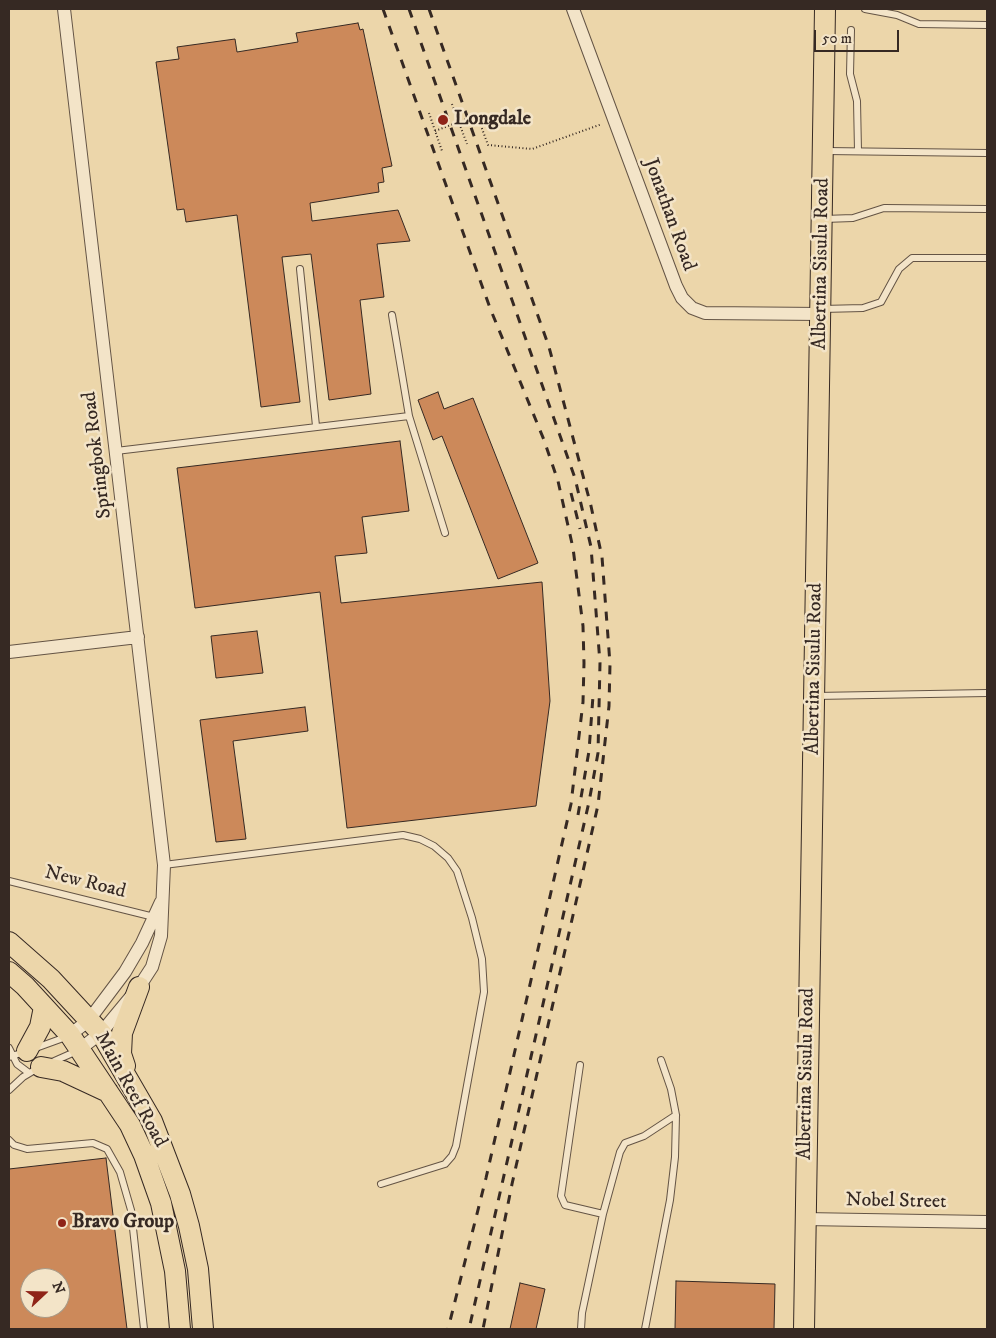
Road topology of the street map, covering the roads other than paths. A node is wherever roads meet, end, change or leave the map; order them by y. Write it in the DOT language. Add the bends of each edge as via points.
graph roads {
  1 [pos="64,9"];
  2 [pos="573,9"];
  3 [pos="825,9"];
  4 [pos="865,9"];
  5 [pos="987,24"];
  6 [pos="851,30"];
  7 [pos="823,151"];
  8 [pos="858,151"];
  9 [pos="987,153"];
  10 [pos="987,210"];
  11 [pos="822,219"];
  12 [pos="987,258"];
  13 [pos="300,269"];
  14 [pos="821,311"];
  15 [pos="392,315"];
  16 [pos="408,416"];
  17 [pos="316,426"];
  18 [pos="116,451"];
  19 [pos="445,533"];
  20 [pos="138,637"];
  21 [pos="9,652"];
  22 [pos="987,693"];
  23 [pos="814,696"];
  24 [pos="164,865"];
  25 [pos="9,881"];
  26 [pos="163,898"];
  27 [pos="154,917"];
  28 [pos="9,942"];
  29 [pos="9,972"];
  30 [pos="139,987"];
  31 [pos="44,1007"];
  32 [pos="95,1026"];
  33 [pos="75,1042"];
  34 [pos="14,1053"];
  35 [pos="661,1060"];
  36 [pos="580,1065"];
  37 [pos="35,1070"];
  38 [pos="129,1080"];
  39 [pos="10,1088"];
  40 [pos="110,1093"];
  41 [pos="676,1116"];
  42 [pos="9,1140"];
  43 [pos="381,1184"];
  44 [pos="603,1214"];
  45 [pos="804,1220"];
  46 [pos="987,1222"];
  47 [pos="144,1329"];
  48 [pos="180,1329"];
  49 [pos="203,1329"];
  50 [pos="581,1329"];
  51 [pos="645,1329"];
  52 [pos="804,1329"];
  1 -- 18 [label="street, Springbok Road"];
  2 -- 14 [label="street, Jonathan Road" via="682,298 705,314"];
  3 -- 7 [label="main road, Albertina Sisulu Road"];
  4 -- 5 [label="lane" via="897,15 918,24"];
  6 -- 8 [label="lane" via="850,74 857,100"];
  7 -- 8 [label="lane"];
  7 -- 11 [label="main road, Albertina Sisulu Road"];
  8 -- 9 [label="lane"];
  10 -- 11 [label="lane" via="884,208 853,218"];
  11 -- 14 [label="main road, Albertina Sisulu Road"];
  12 -- 14 [label="lane" via="912,258 899,269 881,302 863,308"];
  13 -- 17 [label="lane"];
  14 -- 23 [label="main road, Albertina Sisulu Road"];
  15 -- 16 [label="lane"];
  16 -- 17 [label="lane"];
  16 -- 19 [label="lane"];
  17 -- 18 [label="lane"];
  18 -- 20 [label="street, Springbok Road"];
  20 -- 21 [label="street"];
  20 -- 24 [label="street, Springbok Road"];
  22 -- 23 [label="lane"];
  23 -- 45 [label="main road, Albertina Sisulu Road"];
  24 -- 26 [label="street, Springbok Road"];
  24 -- 43 [label="lane" via="403,835 434,846 457,871 482,959 484,992 456,1146 445,1164"];
  25 -- 27 [label="lane, New Road"];
  26 -- 27 [label="street, Springbok Road"];
  26 -- 30 [label="street, Springbok Road" via="157,953"];
  27 -- 32 [label="street, Springbok Road"];
  28 -- 32 [label="main road, Main Reef Road" via="50,978"];
  29 -- 31 [label="main road, Main Reef Road"];
  30 -- 32 [label="street, Springbok Road"];
  30 -- 38 [label="main road" via="121,1043"];
  31 -- 33 [label="main road, Main Reef Road"];
  31 -- 34 [label="main road" via="40,1027"];
  32 -- 33 [label="street, Springbok Road"];
  32 -- 33 [label="street, Springbok Road"];
  32 -- 38 [label="main road, Main Reef Road"];
  33 -- 34 [label="lane"];
  33 -- 37 [label="lane"];
  33 -- 40 [label="main road, Main Reef Road"];
  34 -- 37 [label="lane"];
  35 -- 41 [label="lane"];
  36 -- 44 [label="lane" via="561,1196 565,1205"];
  37 -- 39 [label="lane"];
  37 -- 40 [label="main road" via="63,1071"];
  38 -- 49 [label="main road, Main Reef Road" via="160,1138 180,1194 198,1270"];
  40 -- 48 [label="main road, Main Reef Road" via="144,1155 161,1203 175,1271"];
  41 -- 44 [label="lane" via="644,1136 625,1143"];
  41 -- 51 [label="lane" via="670,1200"];
  42 -- 47 [label="lane" via="27,1149 93,1143 107,1149 113,1157 131,1210"];
  44 -- 50 [label="lane"];
  45 -- 46 [label="street, Nobel Street"];
  45 -- 52 [label="main road, Albertina Sisulu Road"];
}
